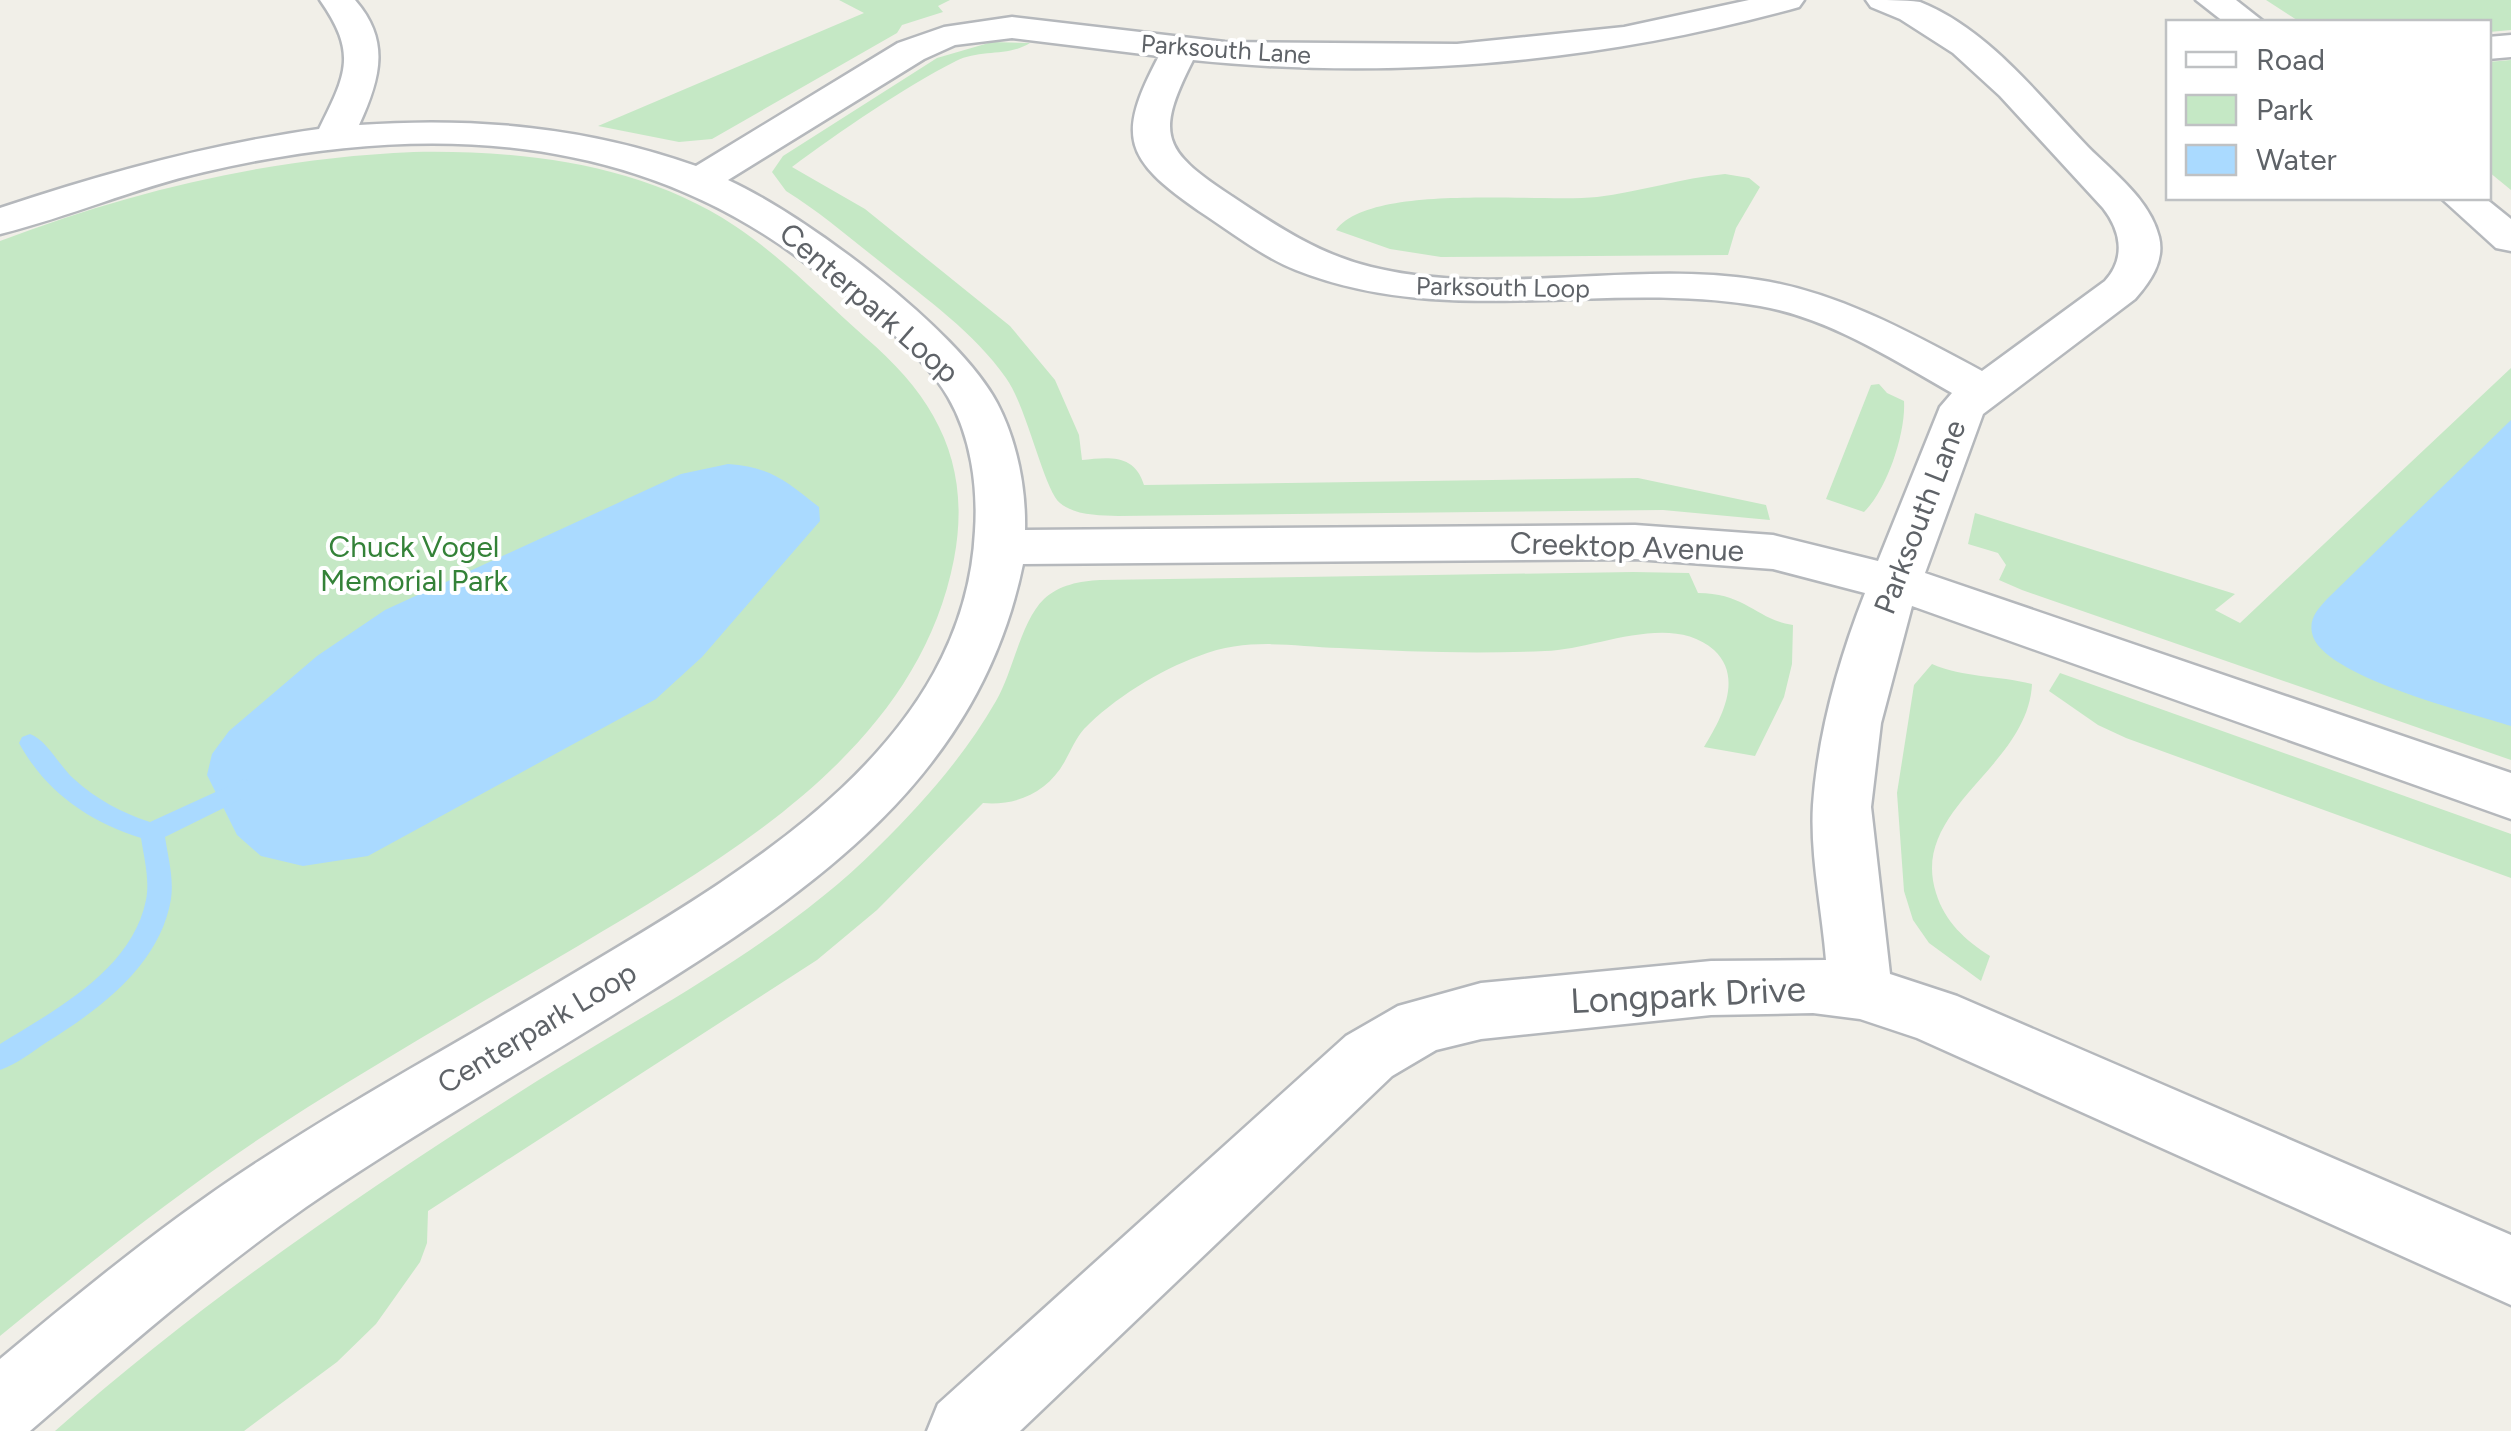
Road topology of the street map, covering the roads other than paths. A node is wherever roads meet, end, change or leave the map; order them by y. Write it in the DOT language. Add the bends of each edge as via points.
graph roads {
  1 [pos="337,0"];
  2 [pos="1787,0"];
  3 [pos="1883,0"];
  4 [pos="2213,0"];
  5 [pos="2244,20"];
  6 [pos="1180,49"];
  7 [pos="333,139"];
  8 [pos="700,180"];
  9 [pos="2463,200"];
  10 [pos="0,222"];
  11 [pos="2511,239"];
  12 [pos="1982,390"];
  13 [pos="1002,548"];
  14 [pos="1896,582"];
  15 [pos="2511,796"];
  16 [pos="1860,992"];
  17 [pos="2511,1270"];
  18 [pos="0,1407"];
  19 [pos="965,1431"];
  1 -- 7 [label="street" via="358,25 364,52 359,82"];
  2 -- 6 [label="street, Parksouth Lane" via="1644,34 1491,52 1348,56"];
  3 -- 12 [label="street, Parksouth Lane" via="1932,23 2000,77 2118,201 2138,235 2140,261 2125,285"];
  4 -- 5 [label="street"];
  6 -- 8 [label="street, Parksouth Lane" via="1013,26 955,32 910,50"];
  6 -- 12 [label="street, Parksouth Loop" via="1150,112 1154,152 1193,190 1307,260 1426,288 1691,286 1761,293 1842,318"];
  7 -- 8 [label="street, Centerpark Loop" via="544,139 636,158"];
  7 -- 10 [label="street, Centerpark Loop" via="160,171"];
  8 -- 13 [label="street, Centerpark Loop" via="786,227 956,376 988,434 1003,502"];
  9 -- 11 [label="street"];
  12 -- 14 [label="street, Parksouth Lane" via="1952,427"];
  13 -- 14 [label="street, Creektop Avenue" via="1672,542 1773,552"];
  13 -- 18 [label="street, Centerpark Loop" via="991,606 965,669 912,746 834,832 713,921 283,1184 140,1290"];
  14 -- 15 [label="street, Creektop Avenue"];
  14 -- 16 [label="street, Parksouth Lane" via="1871,647 1844,777 1842,839"];
  16 -- 17 [label="street, Longpark Drive" via="1934,1016"];
  16 -- 19 [label="street, Longpark Drive" via="1710,988 1506,1008 1450,1017 1392,1040"];
}
